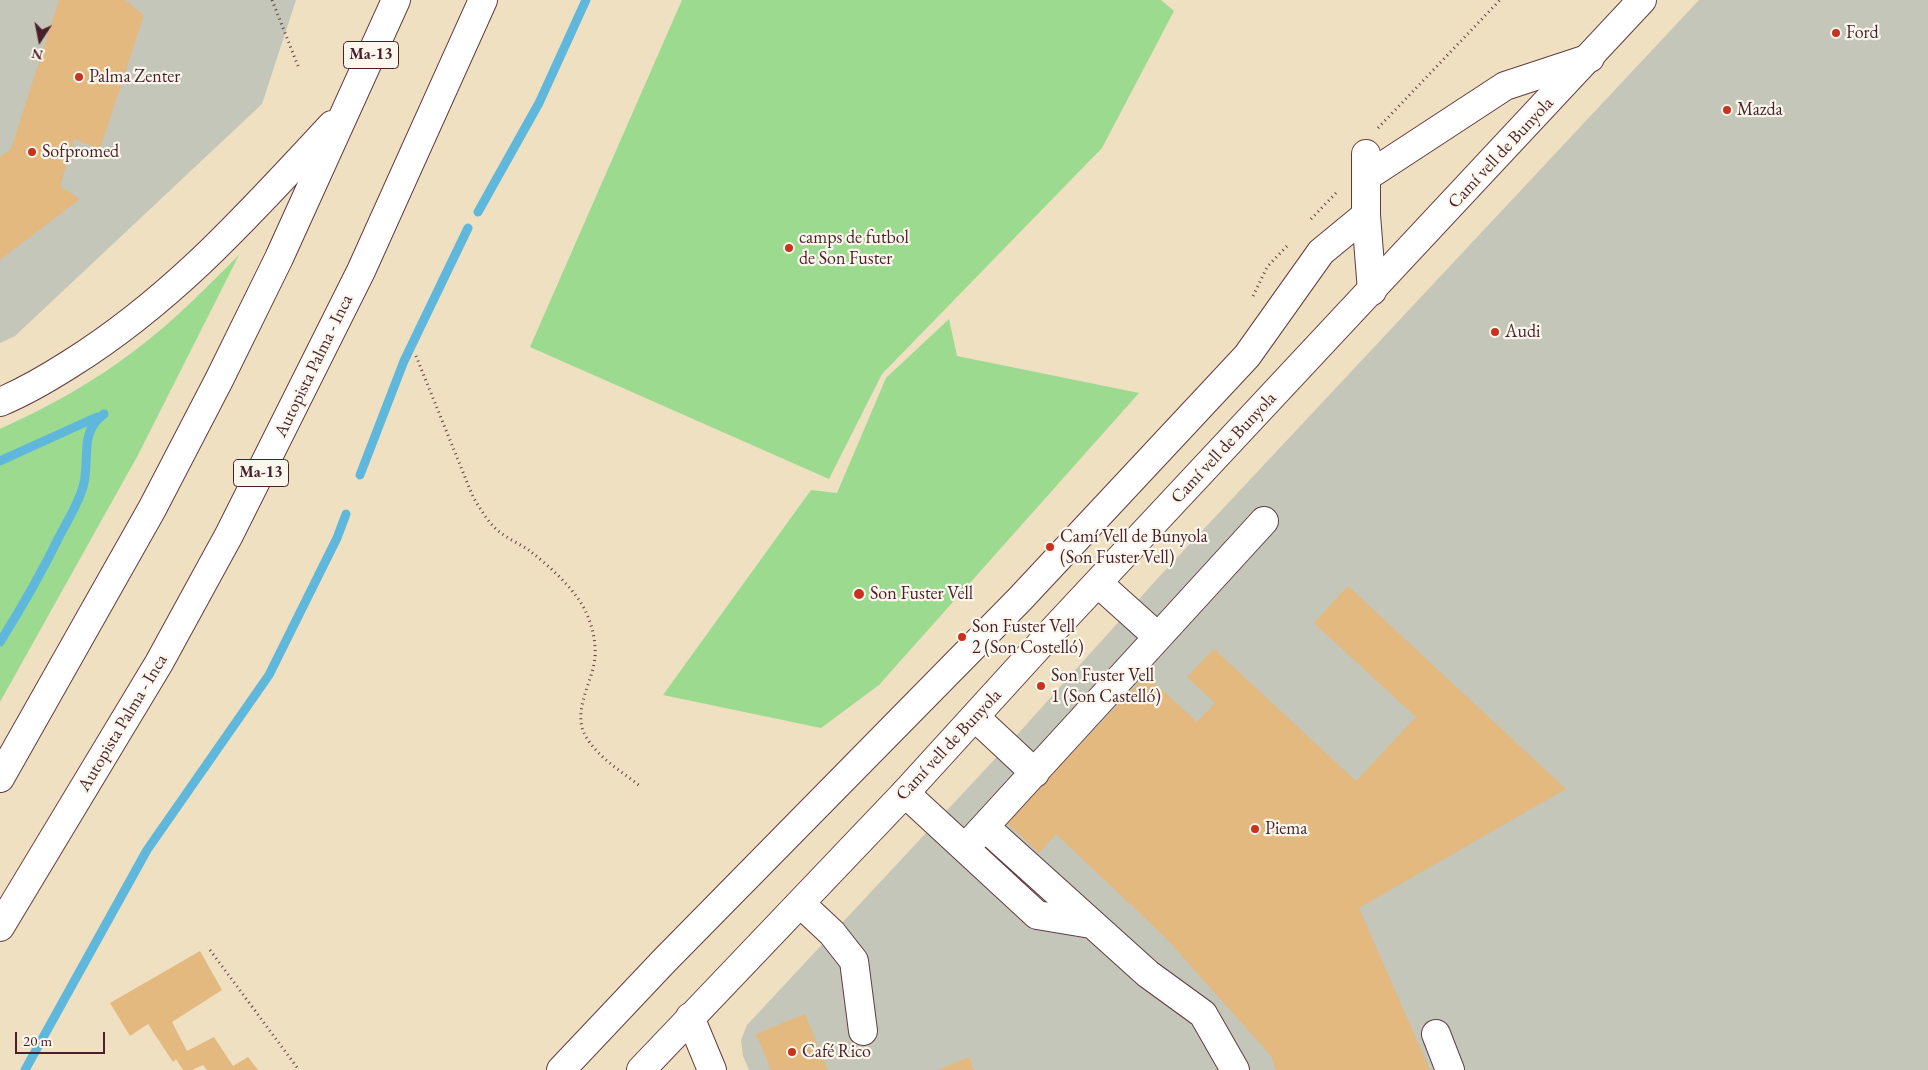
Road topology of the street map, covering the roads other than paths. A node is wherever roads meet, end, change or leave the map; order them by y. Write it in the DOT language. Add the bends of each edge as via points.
graph roads {
  1 [pos="396,0"];
  2 [pos="483,0"];
  3 [pos="1642,0"];
  4 [pos="1590,58"];
  5 [pos="347,110"];
  6 [pos="1366,215"];
  7 [pos="1372,291"];
  8 [pos="0,402"];
  9 [pos="1264,521"];
  10 [pos="1098,584"];
  11 [pos="1158,637"];
  12 [pos="975,717"];
  13 [pos="1035,773"];
  14 [pos="0,778"];
  15 [pos="905,793"];
  16 [pos="985,827"];
  17 [pos="965,848"];
  18 [pos="801,904"];
  19 [pos="1091,924"];
  20 [pos="0,927"];
  21 [pos="690,1017"];
  22 [pos="862,1032"];
  23 [pos="1436,1034"];
  24 [pos="561,1070"];
  25 [pos="641,1070"];
  26 [pos="712,1070"];
  27 [pos="1234,1070"];
  28 [pos="1450,1070"];
  1 -- 5 [label="main road, Ma-13"];
  2 -- 20 [label="main road, Autopista Palma - Inca / Ma-13" via="361,271 229,535 159,663"];
  3 -- 4 [label="main road, Camí vell de Bunyola"];
  4 -- 6 [label="main road" via="1505,86 1366,165"];
  4 -- 7 [label="main road, Camí vell de Bunyola"];
  5 -- 8 [label="main road" via="228,236 162,298 99,346"];
  5 -- 14 [label="main road, Ma-13" via="279,258 152,509"];
  6 -- 7 [label="main road"];
  6 -- 24 [label="main road" via="1321,252 1248,356 1020,600"];
  7 -- 10 [label="main road, Camí vell de Bunyola"];
  9 -- 11 [label="main road"];
  10 -- 11 [label="main road"];
  10 -- 12 [label="main road, Camí vell de Bunyola"];
  11 -- 13 [label="main road"];
  12 -- 13 [label="main road"];
  12 -- 15 [label="main road, Camí vell de Bunyola"];
  13 -- 16 [label="main road"];
  15 -- 17 [label="main road"];
  15 -- 18 [label="main road, Camí vell de Bunyola"];
  16 -- 17 [label="main road"];
  16 -- 19 [label="main road"];
  17 -- 19 [label="main road" via="1037,915"];
  18 -- 21 [label="main road, Camí vell de Bunyola"];
  18 -- 22 [label="main road" via="854,961"];
  19 -- 27 [label="main road" via="1148,974 1203,1014"];
  21 -- 25 [label="main road, Camí vell de Bunyola"];
  21 -- 26 [label="main road"];
  23 -- 28 [label="main road"];
}
